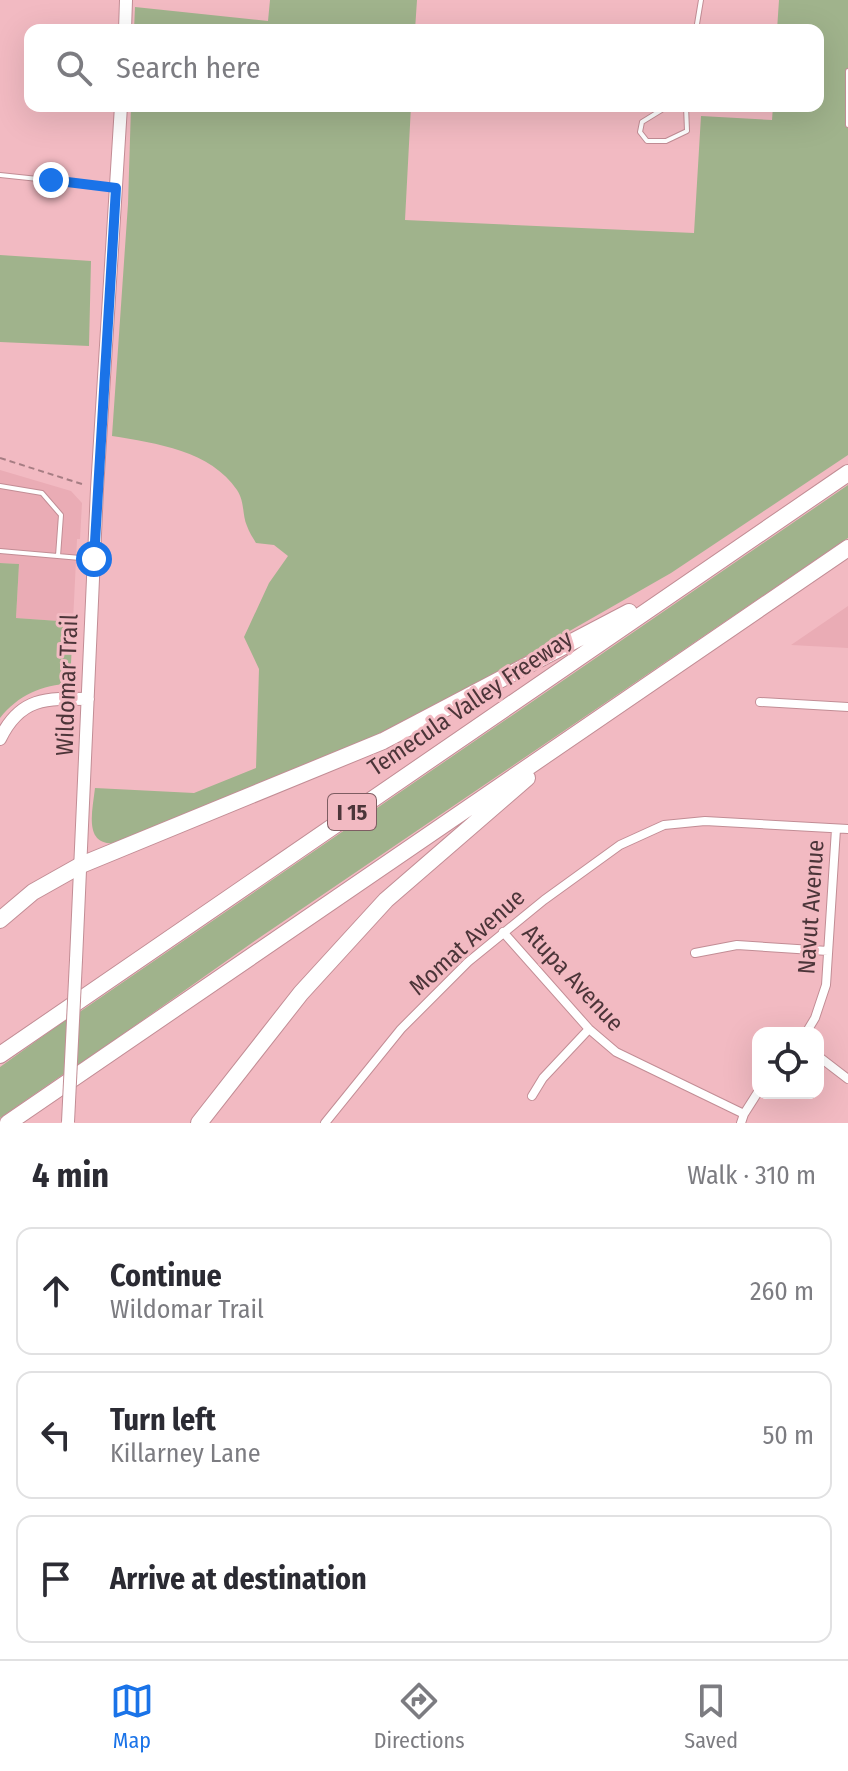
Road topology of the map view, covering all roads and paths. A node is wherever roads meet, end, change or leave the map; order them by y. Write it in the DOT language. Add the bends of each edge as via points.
graph roads {
  1 [pos="126,0"];
  2 [pos="701,0"];
  3 [pos="125,24"];
  4 [pos="697,24"];
  5 [pos="848,71"];
  6 [pos="121,112"];
  7 [pos="658,112"];
  8 [pos="686,112"];
  9 [pos="848,125"];
  10 [pos="0,175"];
  11 [pos="116,188"];
  12 [pos="0,458"];
  13 [pos="848,473"];
  14 [pos="0,486"];
  15 [pos="97,489"];
  16 [pos="848,548"];
  17 [pos="0,551"];
  18 [pos="58,556"];
  19 [pos="94,559"];
  20 [pos="705,571"];
  21 [pos="88,699"];
  22 [pos="760,702"];
  23 [pos="848,707"];
  24 [pos="586,728"];
  25 [pos="0,739"];
  26 [pos="836,829"];
  27 [pos="848,829"];
  28 [pos="81,865"];
  29 [pos="0,920"];
  30 [pos="503,932"];
  31 [pos="828,951"];
  32 [pos="695,953"];
  33 [pos="810,1027"];
  34 [pos="589,1029"];
  35 [pos="0,1055"];
  36 [pos="824,1061"];
  37 [pos="848,1079"];
  38 [pos="532,1096"];
  39 [pos="754,1099"];
  40 [pos="743,1119"];
  41 [pos="68,1122"];
  42 [pos="8,1123"];
  43 [pos="199,1123"];
  44 [pos="325,1123"];
  1 -- 3 [label="main road"];
  2 -- 4 [label="lane"];
  5 -- 9 [label="lane"];
  6 -- 11 [label="main road, Wildomar Trail"];
  7 -- 8 [label="lane" via="642,122 640,132 647,141 666,141 687,131"];
  10 -- 11 [label="lane"];
  11 -- 15 [label="main road, Wildomar Trail"];
  12 -- 15 [label="path"];
  13 -- 20 [label="highway, Temecula Valley Freeway / I 15"];
  14 -- 18 [label="lane" via="42,493 61,515"];
  15 -- 19 [label="main road, Wildomar Trail"];
  16 -- 24 [label="highway, I 15"];
  17 -- 18 [label="lane"];
  18 -- 19 [label="lane"];
  19 -- 21 [label="main road, Wildomar Trail"];
  20 -- 28 [label="highway" via="383,741"];
  20 -- 35 [label="highway, Temecula Valley Freeway / I 15"];
  21 -- 25 [label="main road" via="50,698 28,705 9,721"];
  21 -- 28 [label="main road, Wildomar Trail"];
  22 -- 23 [label="street"];
  24 -- 42 [label="highway, I 15"];
  24 -- 43 [label="highway" via="386,900 301,993"];
  26 -- 27 [label="street, Momat Avenue"];
  26 -- 30 [label="street, Momat Avenue" via="705,821 664,825 620,845"];
  26 -- 31 [label="street, Navut Avenue"];
  28 -- 29 [label="highway" via="33,892"];
  28 -- 41 [label="main road, Wildomar Trail, bridge"];
  30 -- 34 [label="street, Atupa Avenue"];
  30 -- 44 [label="street, Momat Avenue" via="401,1029"];
  31 -- 32 [label="street" via="737,945"];
  31 -- 33 [label="street, Navut Avenue" via="826,985"];
  34 -- 38 [label="street"];
  34 -- 40 [label="street, Atupa Avenue" via="616,1052"];
  36 -- 37 [label="street"];
  39 -- 40 [label="street"];
}
